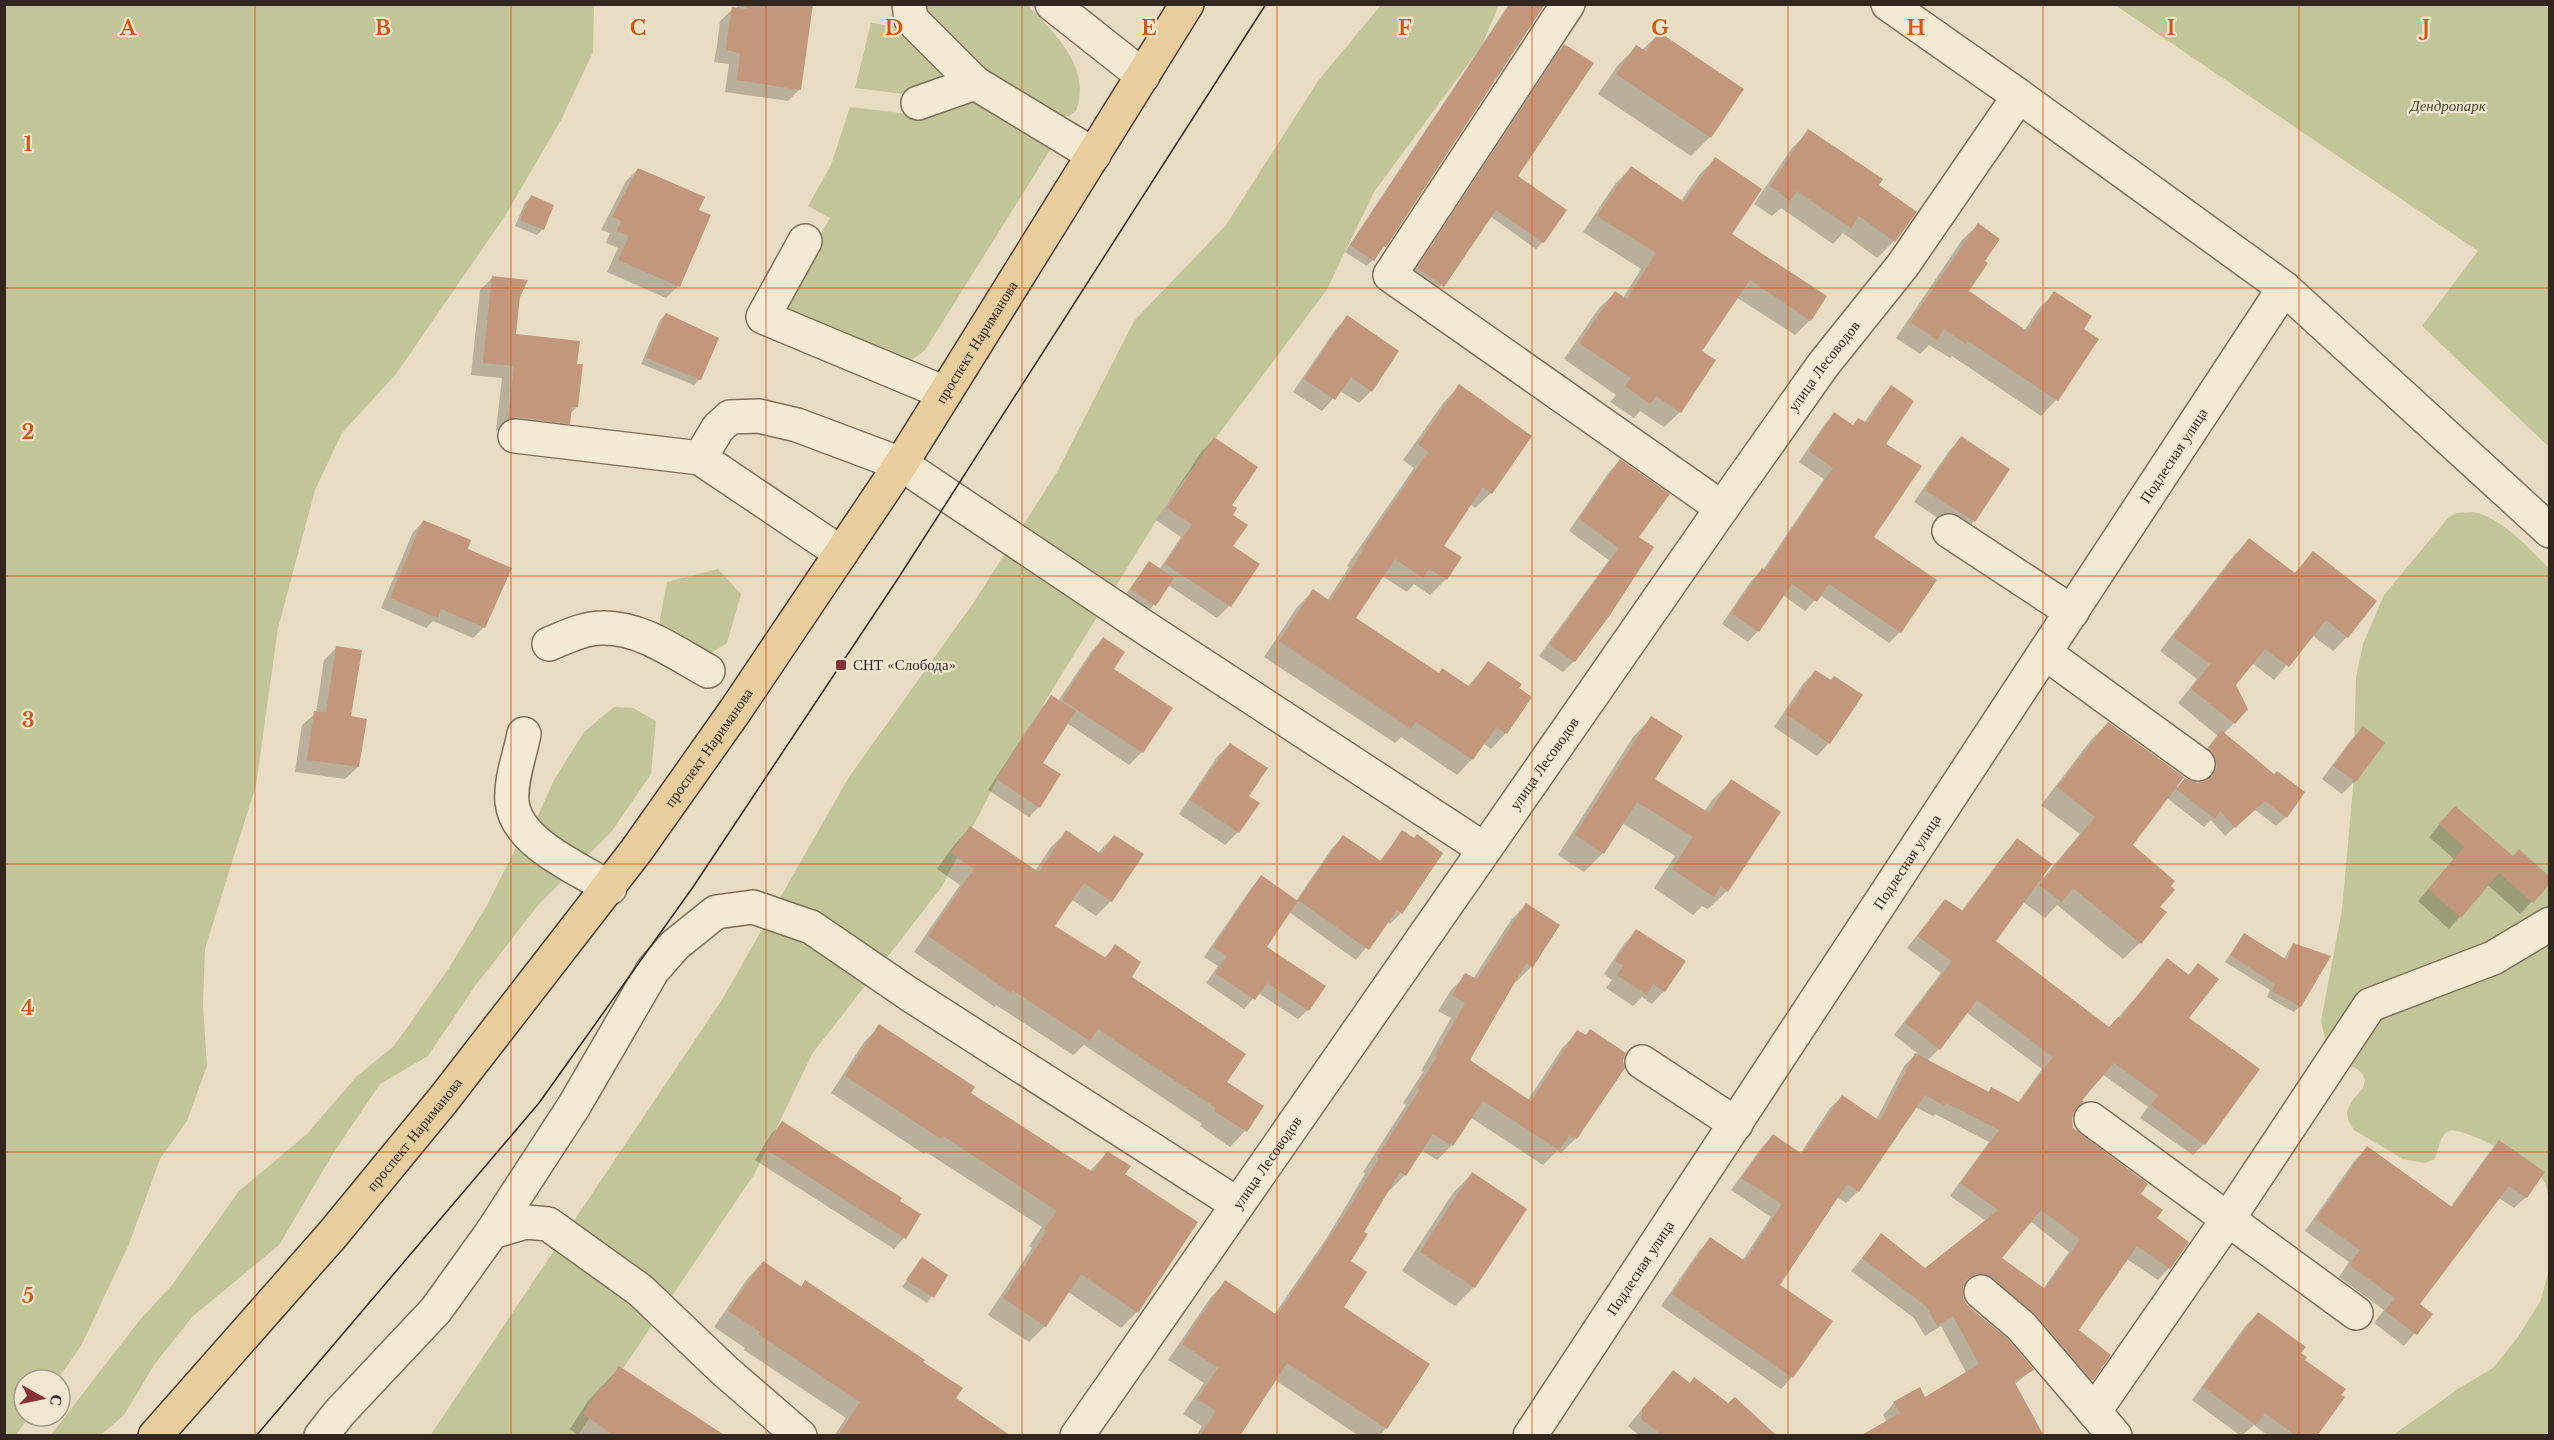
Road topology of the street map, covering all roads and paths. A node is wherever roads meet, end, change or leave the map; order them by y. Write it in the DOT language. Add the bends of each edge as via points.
graph roads {
  1 [pos="909,4"];
  2 [pos="1052,4"];
  3 [pos="1187,4"];
  4 [pos="1568,4"];
  5 [pos="1888,4"];
  6 [pos="1143,76"];
  7 [pos="975,83"];
  8 [pos="2019,96"];
  9 [pos="918,103"];
  10 [pos="1094,155"];
  11 [pos="805,241"];
  12 [pos="2284,288"];
  13 [pos="945,393"];
  14 [pos="514,436"];
  15 [pos="700,458"];
  16 [pos="901,464"];
  17 [pos="1722,508"];
  18 [pos="1949,531"];
  19 [pos="2550,531"];
  20 [pos="841,553"];
  21 [pos="2072,612"];
  22 [pos="549,644"];
  23 [pos="2045,653"];
  24 [pos="708,671"];
  25 [pos="524,734"];
  26 [pos="2198,764"];
  27 [pos="1485,849"];
  28 [pos="610,888"];
  29 [pos="2550,924"];
  30 [pos="1642,1062"];
  31 [pos="2091,1119"];
  32 [pos="1736,1124"];
  33 [pos="1237,1204"];
  34 [pos="2228,1219"];
  35 [pos="492,1232"];
  36 [pos="1981,1292"];
  37 [pos="2356,1312"];
  38 [pos="2105,1424"];
  39 [pos="155,1436"];
  40 [pos="321,1436"];
  41 [pos="800,1436"];
  42 [pos="1077,1436"];
  43 [pos="1530,1436"];
  1 -- 7 [label="street" via="911,19"];
  2 -- 6 [label="street"];
  3 -- 6 [label="main road, проспект Нариманова"];
  4 -- 17 [label="street" via="1390,275"];
  5 -- 8 [label="street"];
  6 -- 10 [label="main road, проспект Нариманова"];
  7 -- 9 [label="street"];
  7 -- 10 [label="street"];
  8 -- 12 [label="street"];
  8 -- 17 [label="street, улица Лесоводов" via="1904,265 1823,365"];
  10 -- 13 [label="main road, проспект Нариманова"];
  11 -- 13 [label="street" via="763,317"];
  12 -- 19 [label="street"];
  12 -- 21 [label="street, Подлесная улица"];
  13 -- 16 [label="main road, проспект Нариманова"];
  14 -- 15 [label="street"];
  15 -- 16 [label="street" via="718,428 730,417 759,416 836,438"];
  15 -- 20 [label="street"];
  16 -- 20 [label="main road, проспект Нариманова"];
  16 -- 27 [label="street"];
  17 -- 27 [label="street, улица Лесоводов"];
  18 -- 21 [label="street"];
  20 -- 28 [label="main road, проспект Нариманова"];
  21 -- 23 [label="street, Подлесная улица"];
  22 -- 24 [label="street" via="574,633 603,628 646,636"];
  23 -- 26 [label="street"];
  23 -- 32 [label="street, Подлесная улица"];
  25 -- 28 [label="street" via="512,802 517,822 528,837"];
  27 -- 33 [label="street, улица Лесоводов"];
  28 -- 39 [label="main road, проспект Нариманова" via="333,1234"];
  29 -- 34 [label="street" via="2493,958 2370,1005"];
  30 -- 32 [label="street"];
  31 -- 34 [label="street"];
  32 -- 43 [label="street, Подлесная улица"];
  33 -- 35 [label="street" via="811,927 753,907 716,912 675,945 653,970 574,1106"];
  33 -- 42 [label="street, улица Лесоводов"];
  34 -- 37 [label="street"];
  34 -- 38 [label="street"];
  35 -- 40 [label="street" via="436,1310"];
  35 -- 41 [label="street" via="526,1222 548,1224 640,1290"];
  36 -- 38 [label="street" via="2021,1326"];
}
